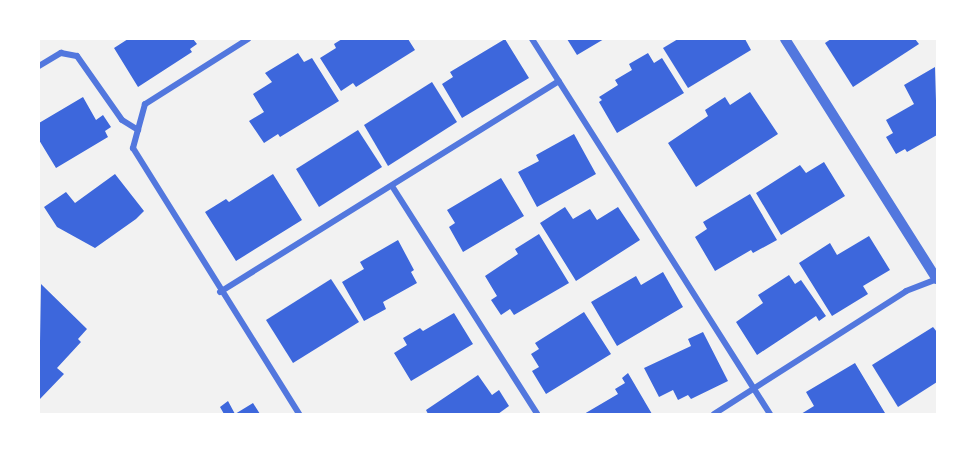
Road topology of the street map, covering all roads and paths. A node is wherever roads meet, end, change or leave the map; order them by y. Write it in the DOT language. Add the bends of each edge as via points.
graph roads {
  1 [pos="248,39"];
  2 [pos="532,39"];
  3 [pos="785,39"];
  4 [pos="39,66"];
  5 [pos="559,81"];
  6 [pos="138,129"];
  7 [pos="392,186"];
  8 [pos="937,279"];
  9 [pos="220,292"];
  10 [pos="754,389"];
  11 [pos="299,414"];
  12 [pos="537,414"];
  13 [pos="714,414"];
  14 [pos="770,414"];
  1 -- 6 [label="street" via="145,104"];
  2 -- 5 [label="street"];
  3 -- 8 [label="street"];
  4 -- 6 [label="street" via="60,53 77,56 122,120"];
  5 -- 7 [label="street"];
  5 -- 10 [label="street"];
  6 -- 9 [label="street" via="133,148"];
  7 -- 9 [label="street"];
  7 -- 12 [label="street"];
  8 -- 10 [label="street" via="906,291"];
  9 -- 11 [label="street"];
  10 -- 13 [label="street"];
  10 -- 14 [label="street"];
}
